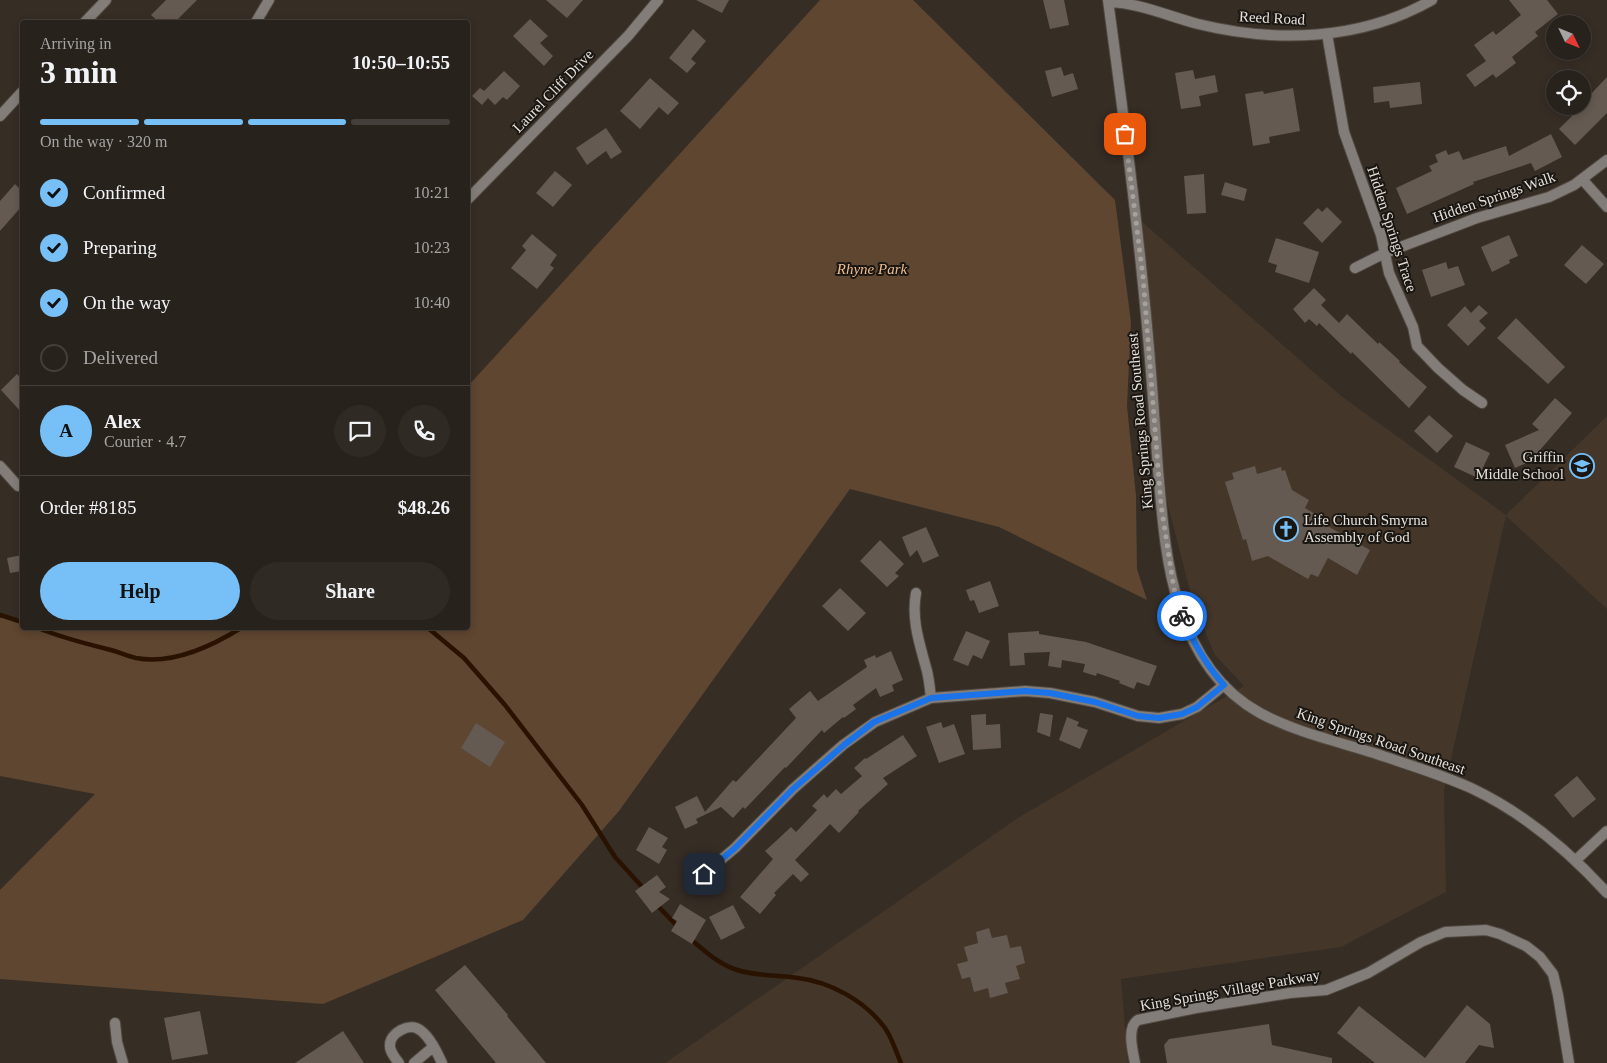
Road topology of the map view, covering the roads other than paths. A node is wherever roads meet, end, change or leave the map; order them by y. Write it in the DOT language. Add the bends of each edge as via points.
graph roads {
  1 [pos="106,0"];
  2 [pos="269,0"];
  3 [pos="658,0"];
  4 [pos="1432,0"];
  5 [pos="1109,1"];
  6 [pos="87,20"];
  7 [pos="257,20"];
  8 [pos="1328,34"];
  9 [pos="20,94"];
  10 [pos="0,116"];
  11 [pos="1607,160"];
  12 [pos="1582,179"];
  13 [pos="470,197"];
  14 [pos="1607,207"];
  15 [pos="1384,253"];
  16 [pos="1355,268"];
  17 [pos="1482,403"];
  18 [pos="0,466"];
  19 [pos="18,486"];
  20 [pos="916,593"];
  21 [pos="1224,685"];
  22 [pos="931,698"];
  23 [pos="1607,831"];
  24 [pos="1576,860"];
  25 [pos="704,874"];
  26 [pos="1607,893"];
  27 [pos="115,1023"];
  28 [pos="433,1046"];
  29 [pos="123,1063"];
  30 [pos="399,1063"];
  31 [pos="414,1063"];
  32 [pos="442,1063"];
  33 [pos="1135,1063"];
  34 [pos="1569,1063"];
  1 -- 6 [label="street"];
  2 -- 7 [label="street"];
  3 -- 13 [label="street, Laurel Cliff Drive" via="628,36"];
  4 -- 8 [label="street, Reed Road" via="1375,24"];
  5 -- 8 [label="street, Reed Road" via="1246,33 1274,36"];
  5 -- 21 [label="street, King Springs Road Southeast" via="1143,277 1166,548 1174,589 1189,632 1203,660"];
  8 -- 15 [label="street, Hidden Springs Trace" via="1344,132 1373,211"];
  9 -- 10 [label="street"];
  11 -- 12 [label="street, Hidden Springs Walk"];
  12 -- 14 [label="street"];
  12 -- 15 [label="street, Hidden Springs Walk" via="1549,197 1477,218"];
  15 -- 16 [label="street, Hidden Springs Walk"];
  15 -- 17 [label="street, Hidden Springs Trace" via="1398,297 1413,327 1417,346 1463,390"];
  18 -- 19 [label="street"];
  20 -- 22 [label="street" via="916,624"];
  21 -- 22 [label="street" via="1197,707 1182,714 1159,718 1031,691"];
  21 -- 24 [label="street, King Springs Road Southeast" via="1248,706 1291,727 1420,768 1473,789 1533,825"];
  22 -- 25 [label="street" via="874,722 844,745"];
  23 -- 24 [label="street"];
  24 -- 26 [label="street, King Springs Road Southeast"];
  27 -- 29 [label="street"];
  28 -- 30 [label="street" via="420,1030 413,1027 403,1029 390,1041"];
  28 -- 31 [label="street"];
  28 -- 32 [label="street"];
  33 -- 34 [label="street, King Springs Village Parkway" via="1132,1026 1138,1020 1196,1008 1326,990 1368,973 1421,942 1445,932 1468,930 1486,930 1526,946 1553,974"];
}
